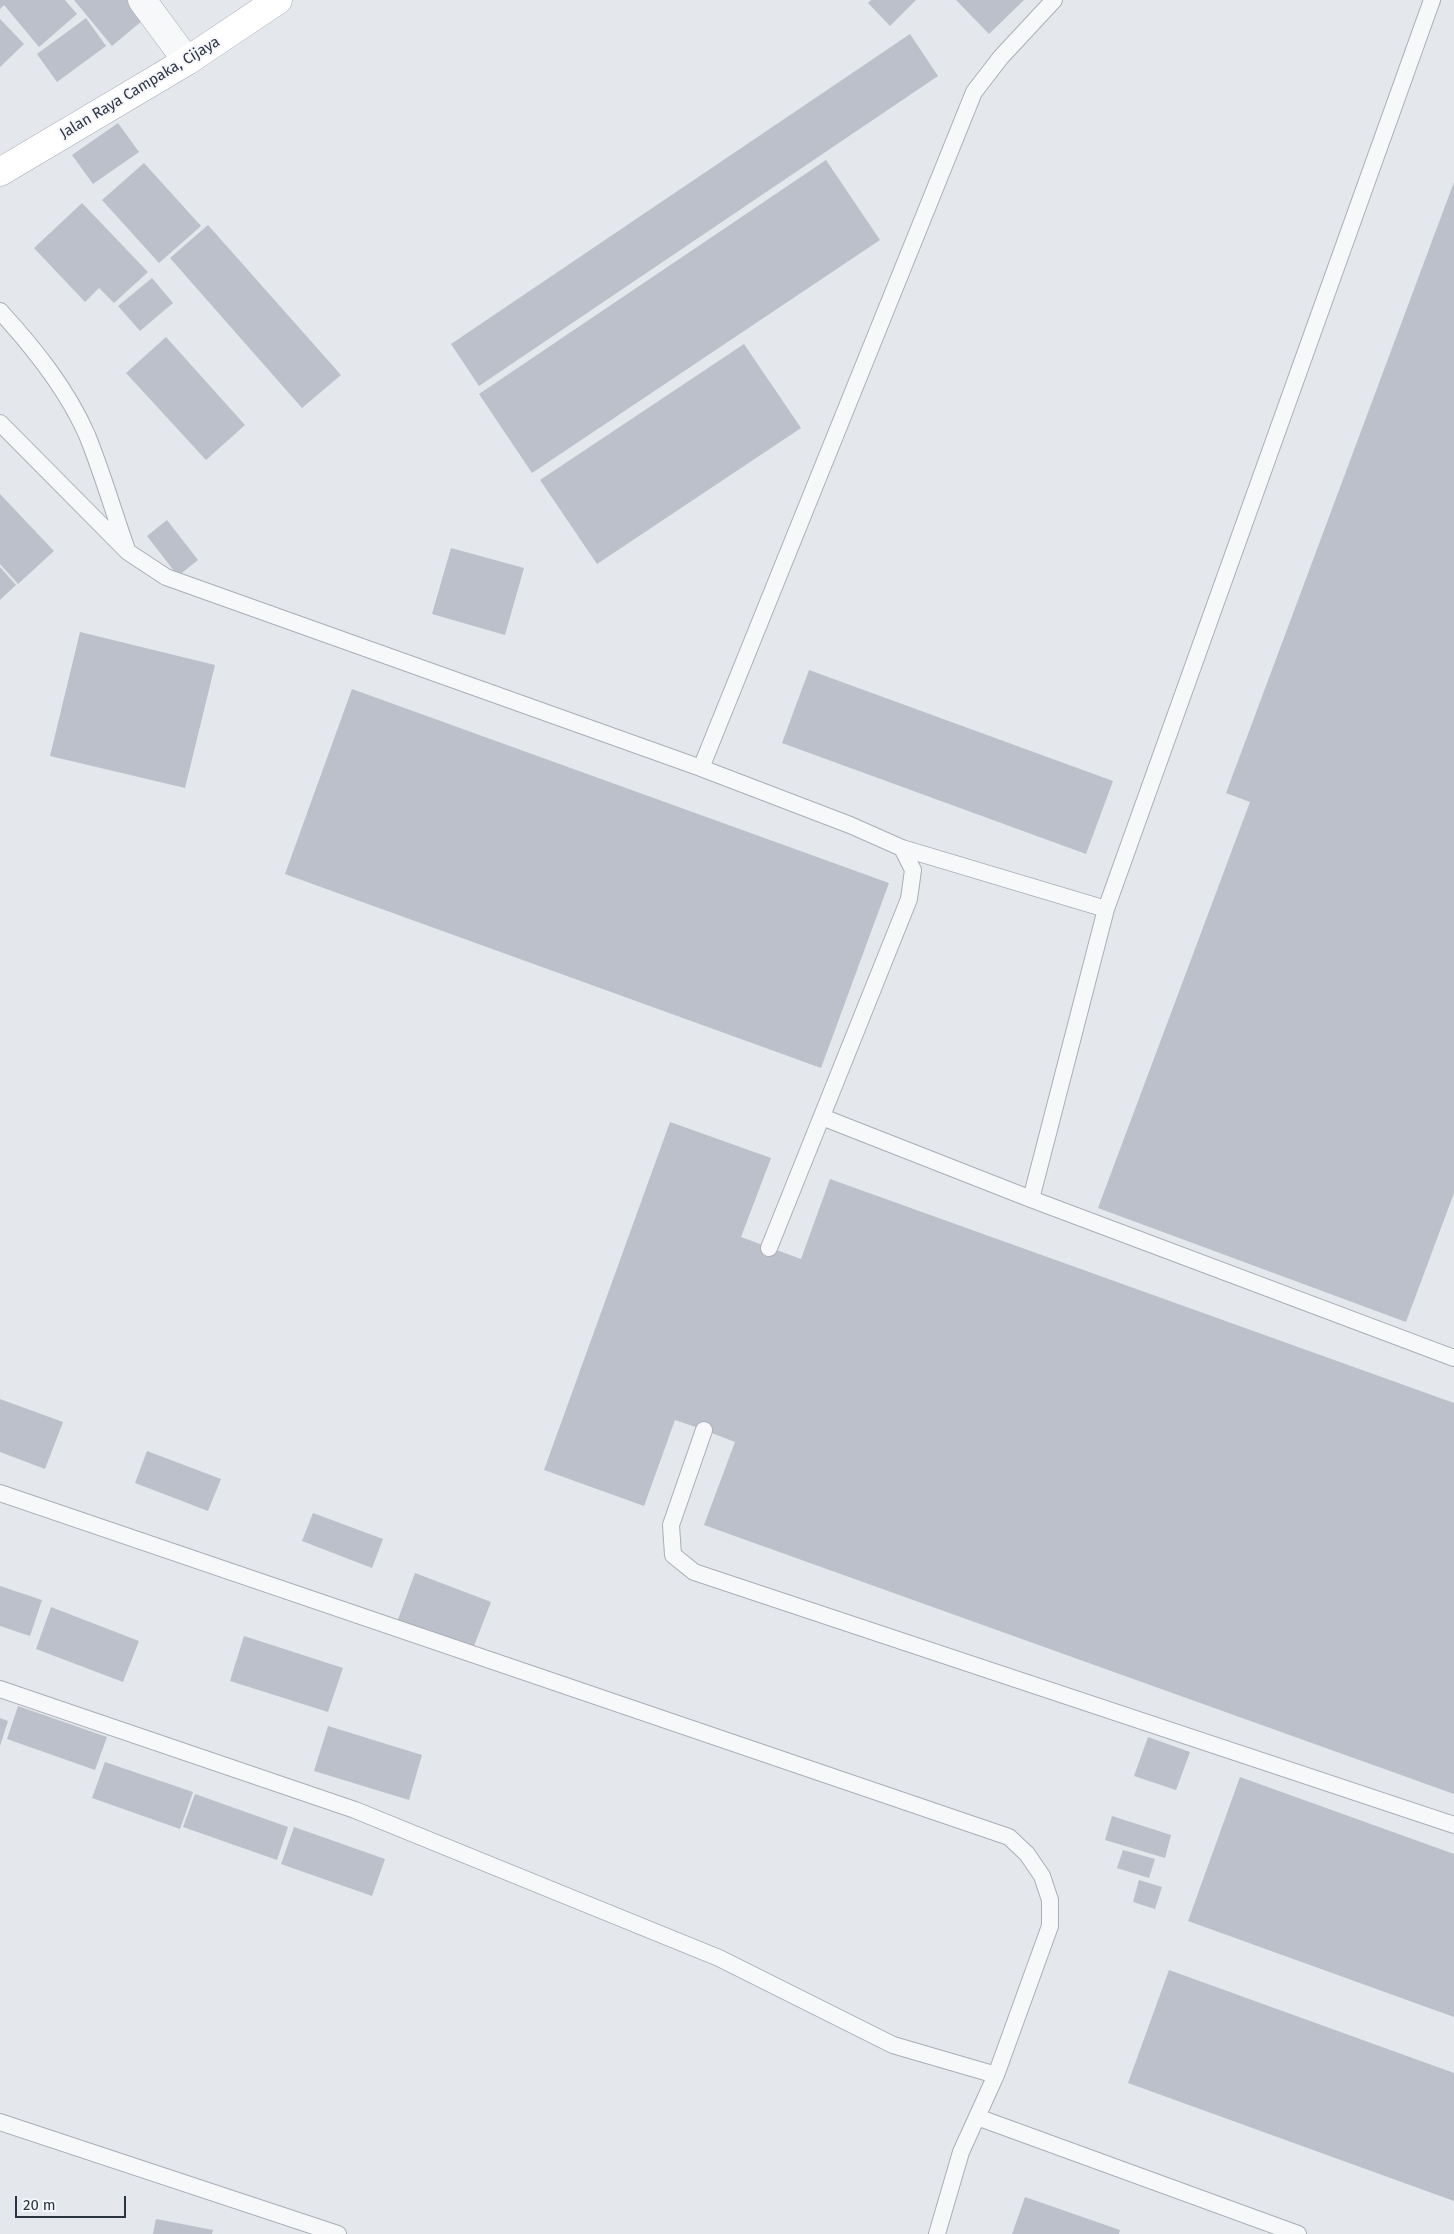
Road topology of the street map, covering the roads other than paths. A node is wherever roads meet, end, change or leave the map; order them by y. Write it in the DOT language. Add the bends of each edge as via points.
graph roads {
  1 [pos="142,0"];
  2 [pos="278,0"];
  3 [pos="1054,0"];
  4 [pos="1432,0"];
  5 [pos="187,62"];
  6 [pos="0,172"];
  7 [pos="0,311"];
  8 [pos="0,423"];
  9 [pos="128,552"];
  10 [pos="701,768"];
  11 [pos="902,848"];
  12 [pos="1106,909"];
  13 [pos="822,1117"];
  14 [pos="1031,1199"];
  15 [pos="769,1248"];
  16 [pos="1454,1358"];
  17 [pos="704,1430"];
  18 [pos="0,1493"];
  19 [pos="0,1688"];
  20 [pos="1454,1825"];
  21 [pos="996,2075"];
  22 [pos="977,2117"];
  23 [pos="0,2122"];
  24 [pos="338,2234"];
  25 [pos="937,2234"];
  26 [pos="1298,2234"];
  1 -- 5 [label="street"];
  2 -- 5 [label="main road, Jalan Raya Campaka, Cijaya"];
  3 -- 10 [label="lane" via="1001,56 974,92"];
  4 -- 12 [label="lane"];
  5 -- 6 [label="main road, Jalan Raya Campaka, Cijaya"];
  7 -- 9 [label="lane" via="30,344 63,390 86,434"];
  8 -- 9 [label="lane"];
  9 -- 10 [label="lane" via="166,577"];
  10 -- 11 [label="lane"];
  11 -- 12 [label="lane"];
  11 -- 13 [label="lane" via="913,870 909,899"];
  12 -- 14 [label="lane"];
  13 -- 14 [label="lane"];
  13 -- 15 [label="lane"];
  14 -- 16 [label="lane"];
  17 -- 20 [label="lane" via="671,1525 674,1555 694,1572"];
  18 -- 21 [label="lane" via="1009,1837 1027,1854 1042,1876 1050,1900 1050,1926"];
  19 -- 21 [label="lane" via="355,1810 719,1958 893,2045"];
  21 -- 22 [label="lane"];
  22 -- 25 [label="lane" via="960,2152"];
  22 -- 26 [label="lane"];
  23 -- 24 [label="lane"];
}
